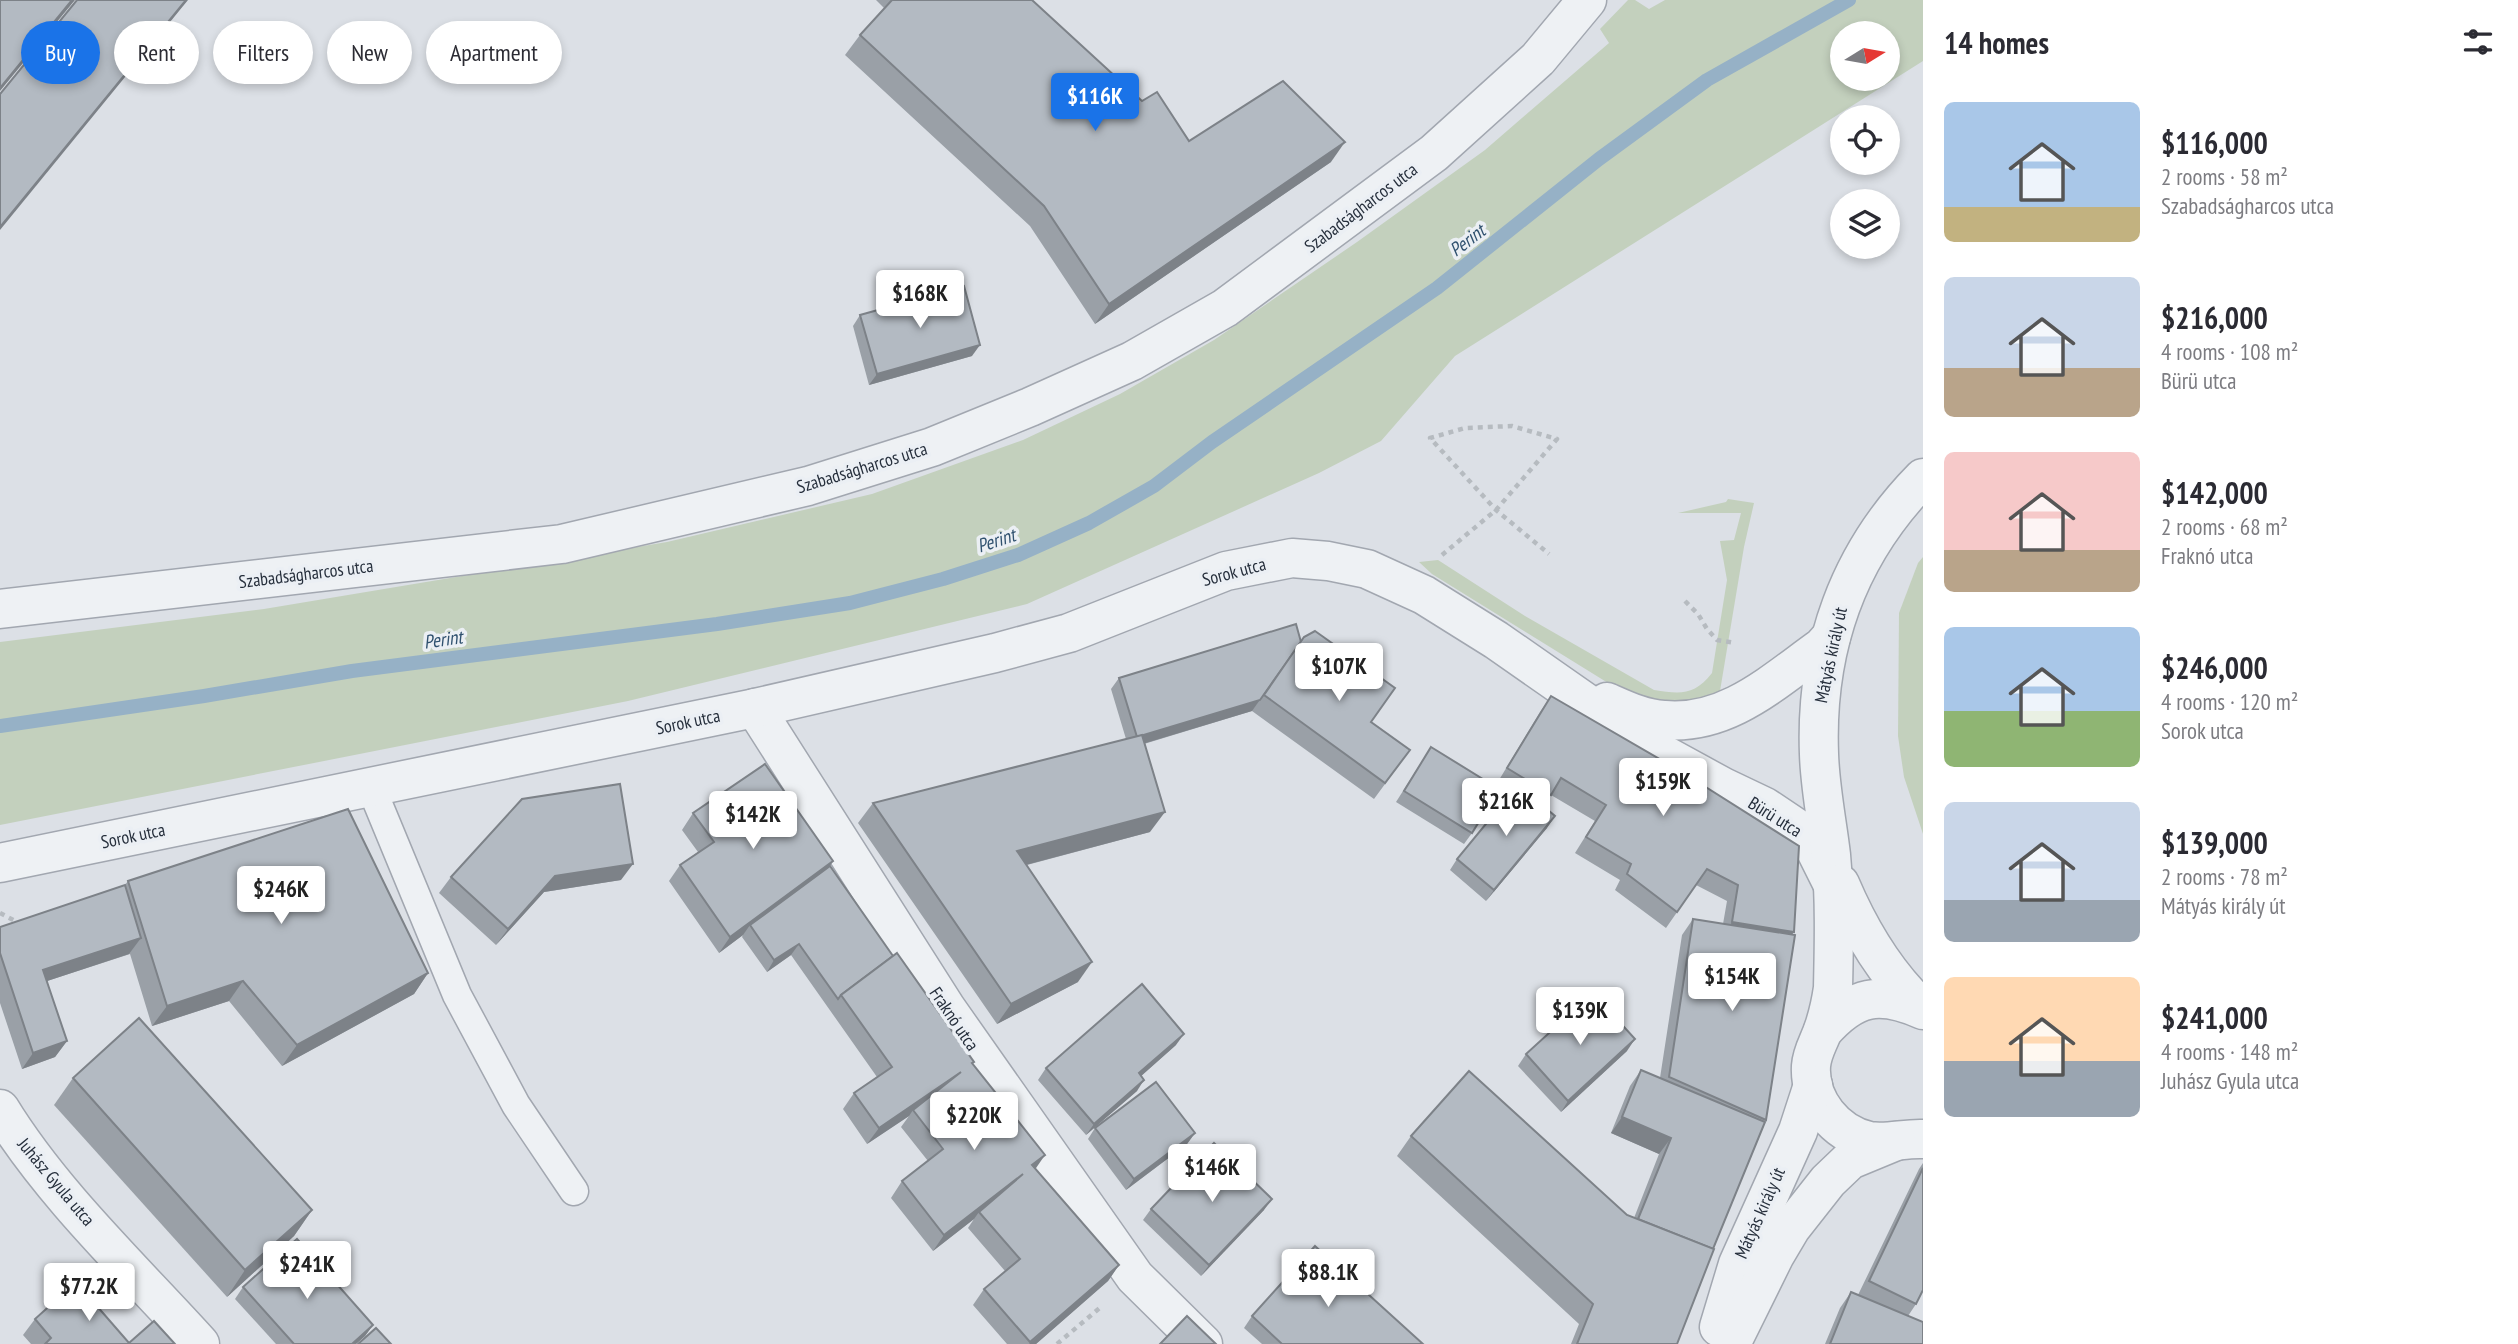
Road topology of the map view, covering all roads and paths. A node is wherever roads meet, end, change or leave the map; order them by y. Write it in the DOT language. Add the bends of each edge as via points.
graph roads {
  1 [pos="1587,0"];
  2 [pos="1923,478"];
  3 [pos="1496,510"];
  4 [pos="1549,554"];
  5 [pos="1432,563"];
  6 [pos="1367,569"];
  7 [pos="1685,601"];
  8 [pos="0,609"];
  9 [pos="1831,637"];
  10 [pos="1735,643"];
  11 [pos="1554,679"];
  12 [pos="755,708"];
  13 [pos="371,787"];
  14 [pos="0,863"];
  15 [pos="1832,869"];
  16 [pos="0,913"];
  17 [pos="19,923"];
  18 [pos="1923,1010"];
  19 [pos="1823,1031"];
  20 [pos="1813,1085"];
  21 [pos="0,1109"];
  22 [pos="1916,1136"];
  23 [pos="574,1191"];
  24 [pos="1106,1303"];
  25 [pos="200,1344"];
  26 [pos="1057,1344"];
  27 [pos="1203,1344"];
  28 [pos="1714,1344"];
  29 [pos="1731,1344"];
  1 -- 8 [label="street, Szabadságharcos utca" via="1538,59 1434,153 1225,308 1132,361 932,447 808,486 562,544"];
  2 -- 9 [label="street, Mátyás király út" via="1869,546 1839,608"];
  3 -- 3 [label="path" via="1449,458 1430,438 1465,428 1511,426 1557,439"];
  3 -- 4 [label="path"];
  3 -- 5 [label="path"];
  6 -- 11 [label="street, Bürü utca" via="1424,595"];
  6 -- 12 [label="street, Sorok utca" via="1292,558 1247,566 1069,634"];
  7 -- 10 [label="path" via="1717,640"];
  9 -- 11 [label="street, Bürü utca" via="1750,699 1693,719 1634,714"];
  9 -- 15 [label="street, Mátyás király út" via="1819,712 1819,755"];
  11 -- 15 [label="street, Bürü utca" via="1648,746 1801,831"];
  12 -- 13 [label="street, Sorok utca"];
  12 -- 27 [label="street, Fraknó utca" via="946,1009 1135,1277"];
  13 -- 14 [label="street, Sorok utca"];
  13 -- 23 [label="lane" via="457,995 516,1105"];
  15 -- 18 [label="street, Mátyás király út" via="1862,934"];
  15 -- 19 [label="street, Mátyás király út" via="1833,988"];
  16 -- 17 [label="path"];
  18 -- 19 [label="street, Mátyás király út" via="1901,1001 1872,999 1853,1004"];
  19 -- 20 [label="street, Mátyás király út" via="1811,1067"];
  20 -- 22 [label="street, Mátyás király út" via="1826,1114 1855,1136 1870,1141"];
  20 -- 28 [label="street, Mátyás király út" via="1798,1131 1738,1264"];
  21 -- 25 [label="street, Juhász Gyula utca" via="52,1180"];
  22 -- 29 [label="street, Mátyás király út" via="1850,1160 1828,1181 1780,1246"];
  24 -- 26 [label="path"];
}
